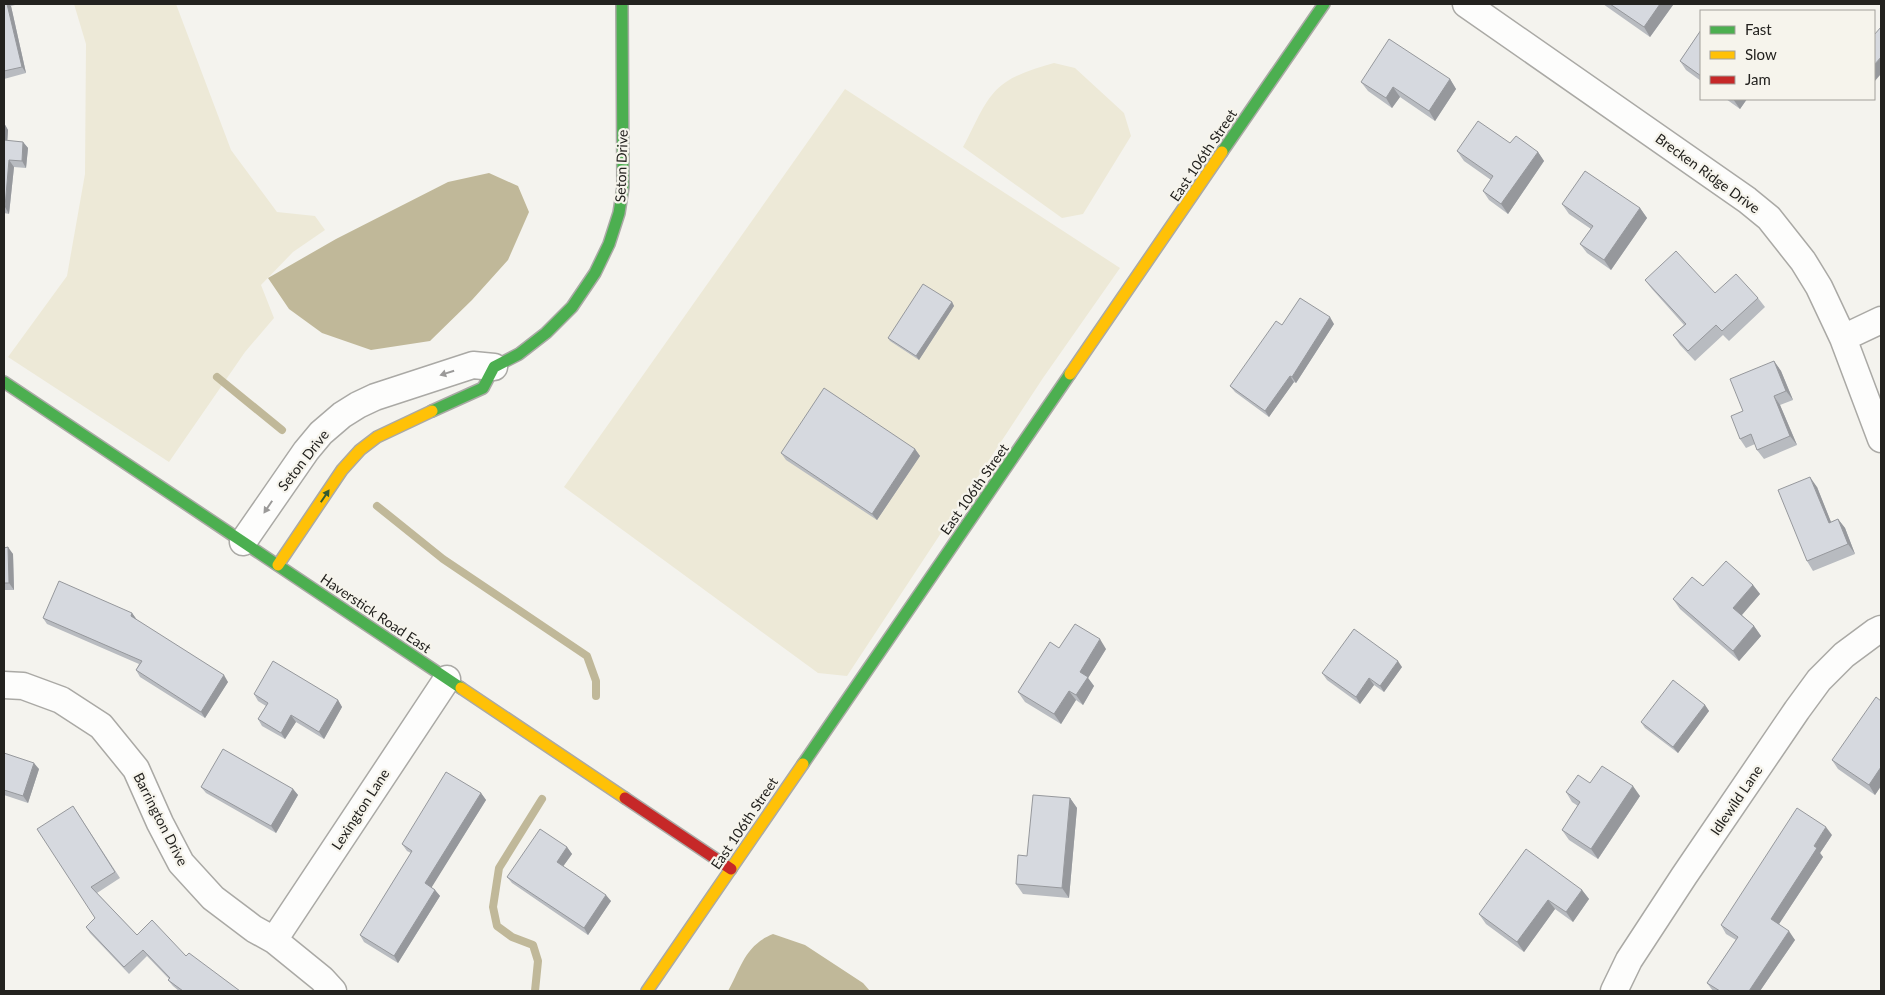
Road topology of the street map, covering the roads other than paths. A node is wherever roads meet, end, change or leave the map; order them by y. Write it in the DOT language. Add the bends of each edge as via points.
graph roads {
  1 [pos="622,4"];
  2 [pos="1324,4"];
  3 [pos="1466,4"];
  4 [pos="1881,320"];
  5 [pos="1843,338"];
  6 [pos="494,367"];
  7 [pos="4,382"];
  8 [pos="1881,439"];
  9 [pos="243,542"];
  10 [pos="278,565"];
  11 [pos="1881,629"];
  12 [pos="447,679"];
  13 [pos="4,685"];
  14 [pos="731,869"];
  15 [pos="274,940"];
  16 [pos="333,991"];
  17 [pos="647,991"];
  18 [pos="1614,991"];
  1 -- 6 [label="street, Seton Drive" via="623,187 609,244 595,273 572,307 519,354"];
  2 -- 14 [label="street, East 106th Street"];
  3 -- 5 [label="street, Brecken Ridge Drive" via="1769,218 1820,287"];
  4 -- 5 [label="street"];
  5 -- 8 [label="street, Brecken Ridge Drive"];
  6 -- 9 [label="street, Seton Drive, one-way" via="473,365 456,370 375,397 342,415 306,451"];
  10 -- 6 [label="street, one-way" via="342,470 360,450 400,424 483,388"];
  7 -- 9 [label="street, Haverstick Road East"];
  9 -- 10 [label="street, Haverstick Road East"];
  10 -- 12 [label="street, Haverstick Road East"];
  11 -- 18 [label="street, Idlewild Lane" via="1844,655 1819,680 1684,876 1629,960"];
  12 -- 14 [label="street, Haverstick Road East"];
  12 -- 15 [label="street, Lexington Lane"];
  13 -- 15 [label="street, Barrington Drive" via="23,686 61,700 101,726 136,769 181,863 213,898"];
  14 -- 17 [label="street, East 106th Street"];
  15 -- 16 [label="street, Barrington Drive"];
}
